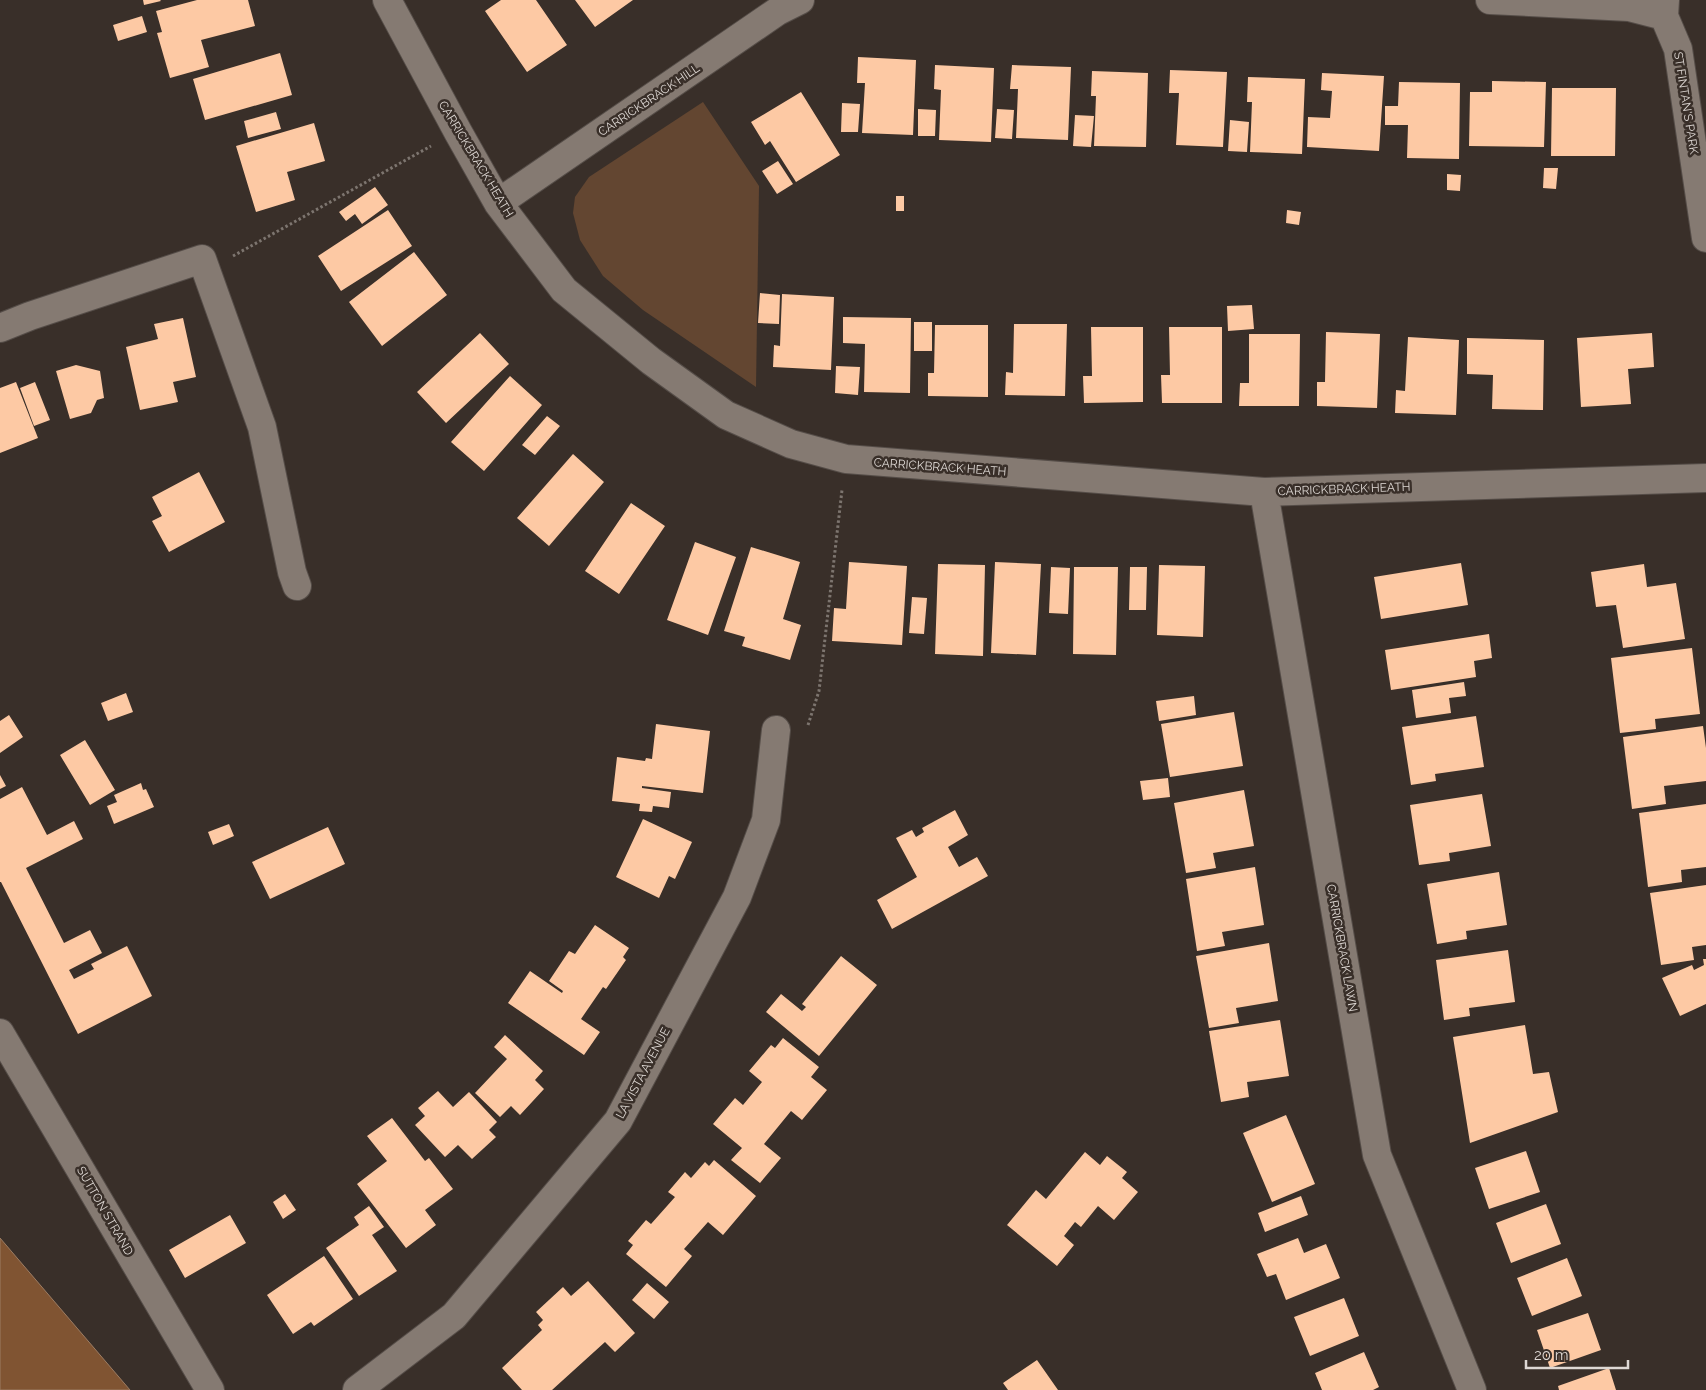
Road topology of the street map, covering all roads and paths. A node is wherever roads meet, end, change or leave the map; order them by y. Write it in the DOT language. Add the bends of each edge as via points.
graph roads {
  1 [pos="387,0"];
  2 [pos="800,0"];
  3 [pos="1490,0"];
  4 [pos="1665,8"];
  5 [pos="458,132"];
  6 [pos="498,202"];
  7 [pos="1706,238"];
  8 [pos="206,270"];
  9 [pos="0,328"];
  10 [pos="846,460"];
  11 [pos="1706,478"];
  12 [pos="1264,492"];
  13 [pos="297,586"];
  14 [pos="776,730"];
  15 [pos="0,1033"];
  16 [pos="210,1390"];
  17 [pos="357,1390"];
  18 [pos="1472,1390"];
  1 -- 5 [label="street, CARRICKBRACK HEATH"];
  2 -- 6 [label="street, CARRICKBRACK HILL"];
  3 -- 4 [label="street"];
  4 -- 7 [label="street, ST FINTAN'S PARK" via="1678,49"];
  5 -- 6 [label="street, CARRICKBRACK HEATH"];
  5 -- 8 [label="path"];
  6 -- 10 [label="street, CARRICKBRACK HEATH" via="564,290 651,361 726,415 791,444"];
  8 -- 9 [label="street" via="202,259"];
  8 -- 13 [label="street" via="262,427"];
  10 -- 12 [label="street, CARRICKBRACK HEATH"];
  10 -- 14 [label="path" via="819,691 806,731"];
  11 -- 12 [label="street, CARRICKBRACK HEATH"];
  12 -- 18 [label="street, CARRICKBRACK LAWN" via="1377,1155"];
  14 -- 17 [label="street, LA VISTA AVENUE" via="766,820 736,897 618,1121 454,1316"];
  15 -- 16 [label="street, SUTTON STRAND"];
}
